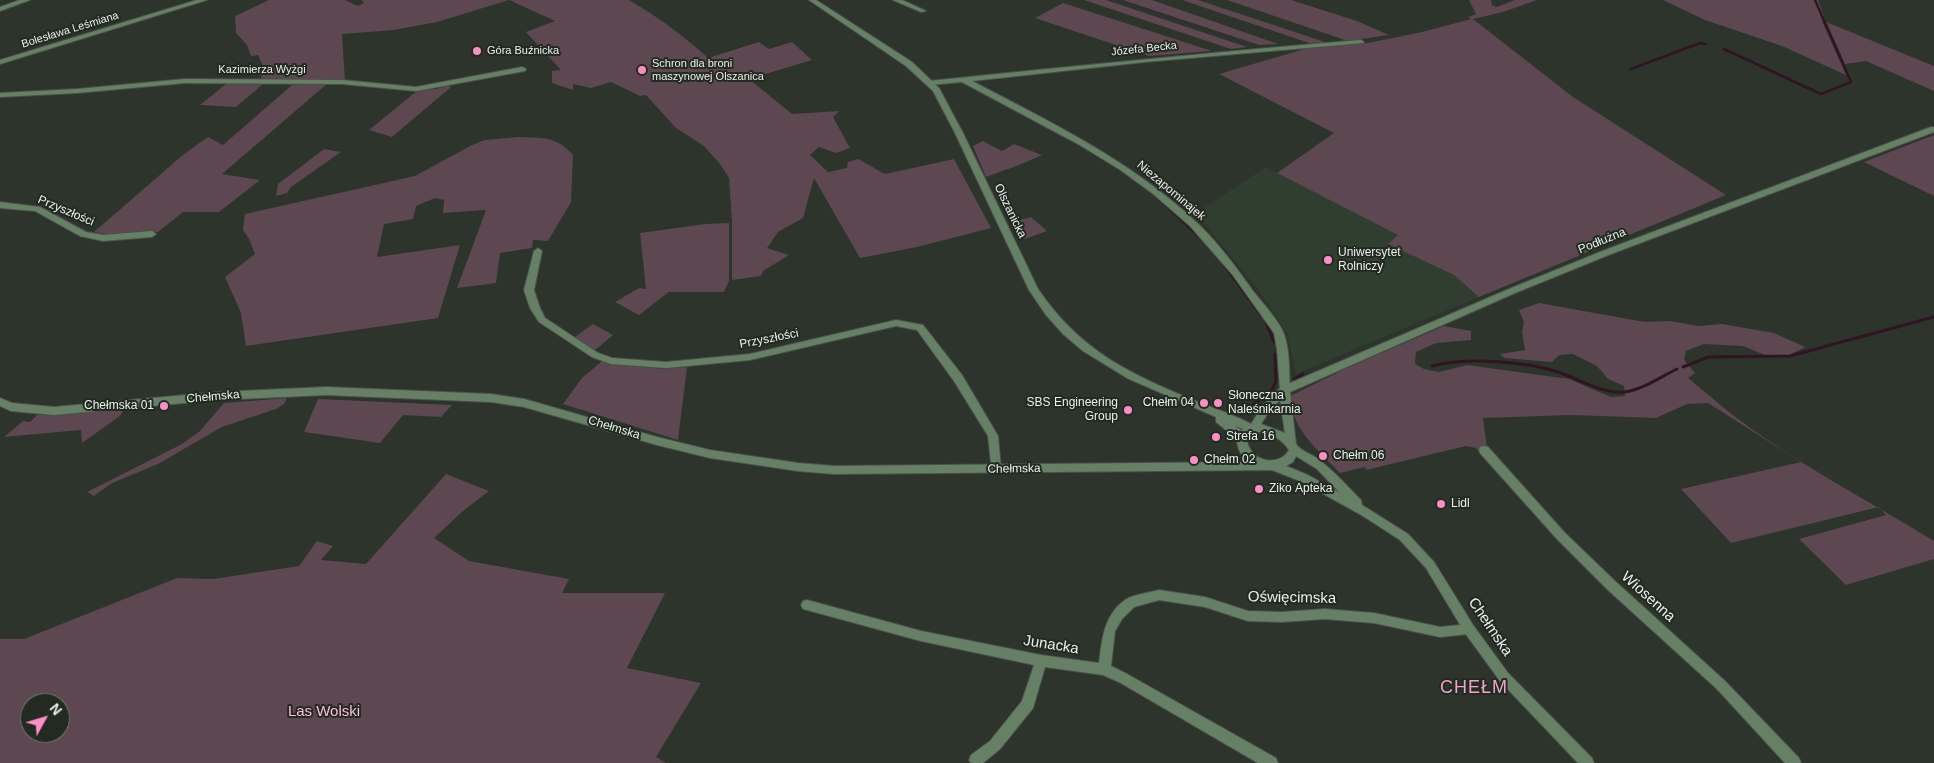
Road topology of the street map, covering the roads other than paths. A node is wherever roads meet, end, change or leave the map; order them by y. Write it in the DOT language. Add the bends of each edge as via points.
graph roads {
  1 [pos="26,0"];
  2 [pos="204,0"];
  3 [pos="812,0"];
  4 [pos="896,0"];
  5 [pos="0,9"];
  6 [pos="924,11"];
  7 [pos="1361,42"];
  8 [pos="0,62"];
  9 [pos="522,70"];
  10 [pos="964,79"];
  11 [pos="929,83"];
  12 [pos="0,95"];
  13 [pos="1934,129"];
  14 [pos="0,205"];
  15 [pos="152,234"];
  16 [pos="538,251"];
  17 [pos="1285,390"];
  18 [pos="0,402"];
  19 [pos="1204,409"];
  20 [pos="1253,429"];
  21 [pos="1243,443"];
  22 [pos="1292,446"];
  23 [pos="1484,450"];
  24 [pos="1270,465"];
  25 [pos="1229,467"];
  26 [pos="996,469"];
  27 [pos="1367,512"];
  28 [pos="807,604"];
  29 [pos="1469,629"];
  30 [pos="1041,661"];
  31 [pos="1104,669"];
  32 [pos="976,760"];
  33 [pos="1271,763"];
  34 [pos="1586,763"];
  35 [pos="1794,763"];
  1 -- 5 [label="street"];
  2 -- 8 [label="street, Bolesława Leśmiana"];
  3 -- 11 [label="street, Olszanicka" via="909,64"];
  4 -- 6 [label="street"];
  7 -- 10 [label="street, Józefa Becka"];
  9 -- 12 [label="street, Kazimierza Wyżgi" via="406,89 342,82 184,81"];
  10 -- 11 [label="street, Józefa Becka"];
  10 -- 17 [label="street, Niezapominajek" via="1122,167 1192,224 1235,272 1278,333"];
  11 -- 19 [label="street, Olszanicka" via="950,115 1034,290 1052,318 1081,346 1114,369"];
  13 -- 17 [label="street, Podłużna" via="1512,290"];
  14 -- 15 [label="street, Przyszłości" via="37,209 83,234 104,238"];
  16 -- 26 [label="street, Przyszłości" via="529,290 542,320 570,340 611,361 702,363 750,357 896,324 920,327 958,378 993,436"];
  17 -- 20 [label="street, Podłużna" via="1265,408"];
  17 -- 22 [label="street"];
  18 -- 26 [label="street, Chełmska" via="11,407 54,411 218,396 326,391 491,398 524,403 710,454 766,463 834,470"];
  19 -- 20 [label="street, Olszanicka"];
  19 -- 21 [label="street, Olszanicka" via="1227,424"];
  20 -- 21 [label="street"];
  20 -- 22 [label="street" via="1274,431"];
  21 -- 24 [label="street" via="1250,457"];
  21 -- 25 [label="street" via="1243,457"];
  22 -- 24 [label="street" via="1290,460"];
  22 -- 27 [label="street, Chełmska" via="1314,461"];
  23 -- 35 [label="street, Wiosenna" via="1574,548 1721,685"];
  24 -- 25 [label="street, Chełmska"];
  24 -- 27 [label="street, Chełmska" via="1304,478"];
  25 -- 26 [label="street, Chełmska"];
  27 -- 29 [label="street, Chełmska" via="1404,537 1430,565"];
  28 -- 30 [label="street, Junacka" via="907,633"];
  29 -- 31 [label="street, Oświęcimska" via="1440,632 1374,618 1324,614 1248,616 1205,602 1160,595 1130,603 1118,616 1109,630"];
  29 -- 34 [label="street, Chełmska" via="1504,677"];
  30 -- 31 [label="street, Junacka"];
  30 -- 32 [label="street" via="1028,704 995,745"];
  31 -- 33 [label="street, Junacka"];
}
